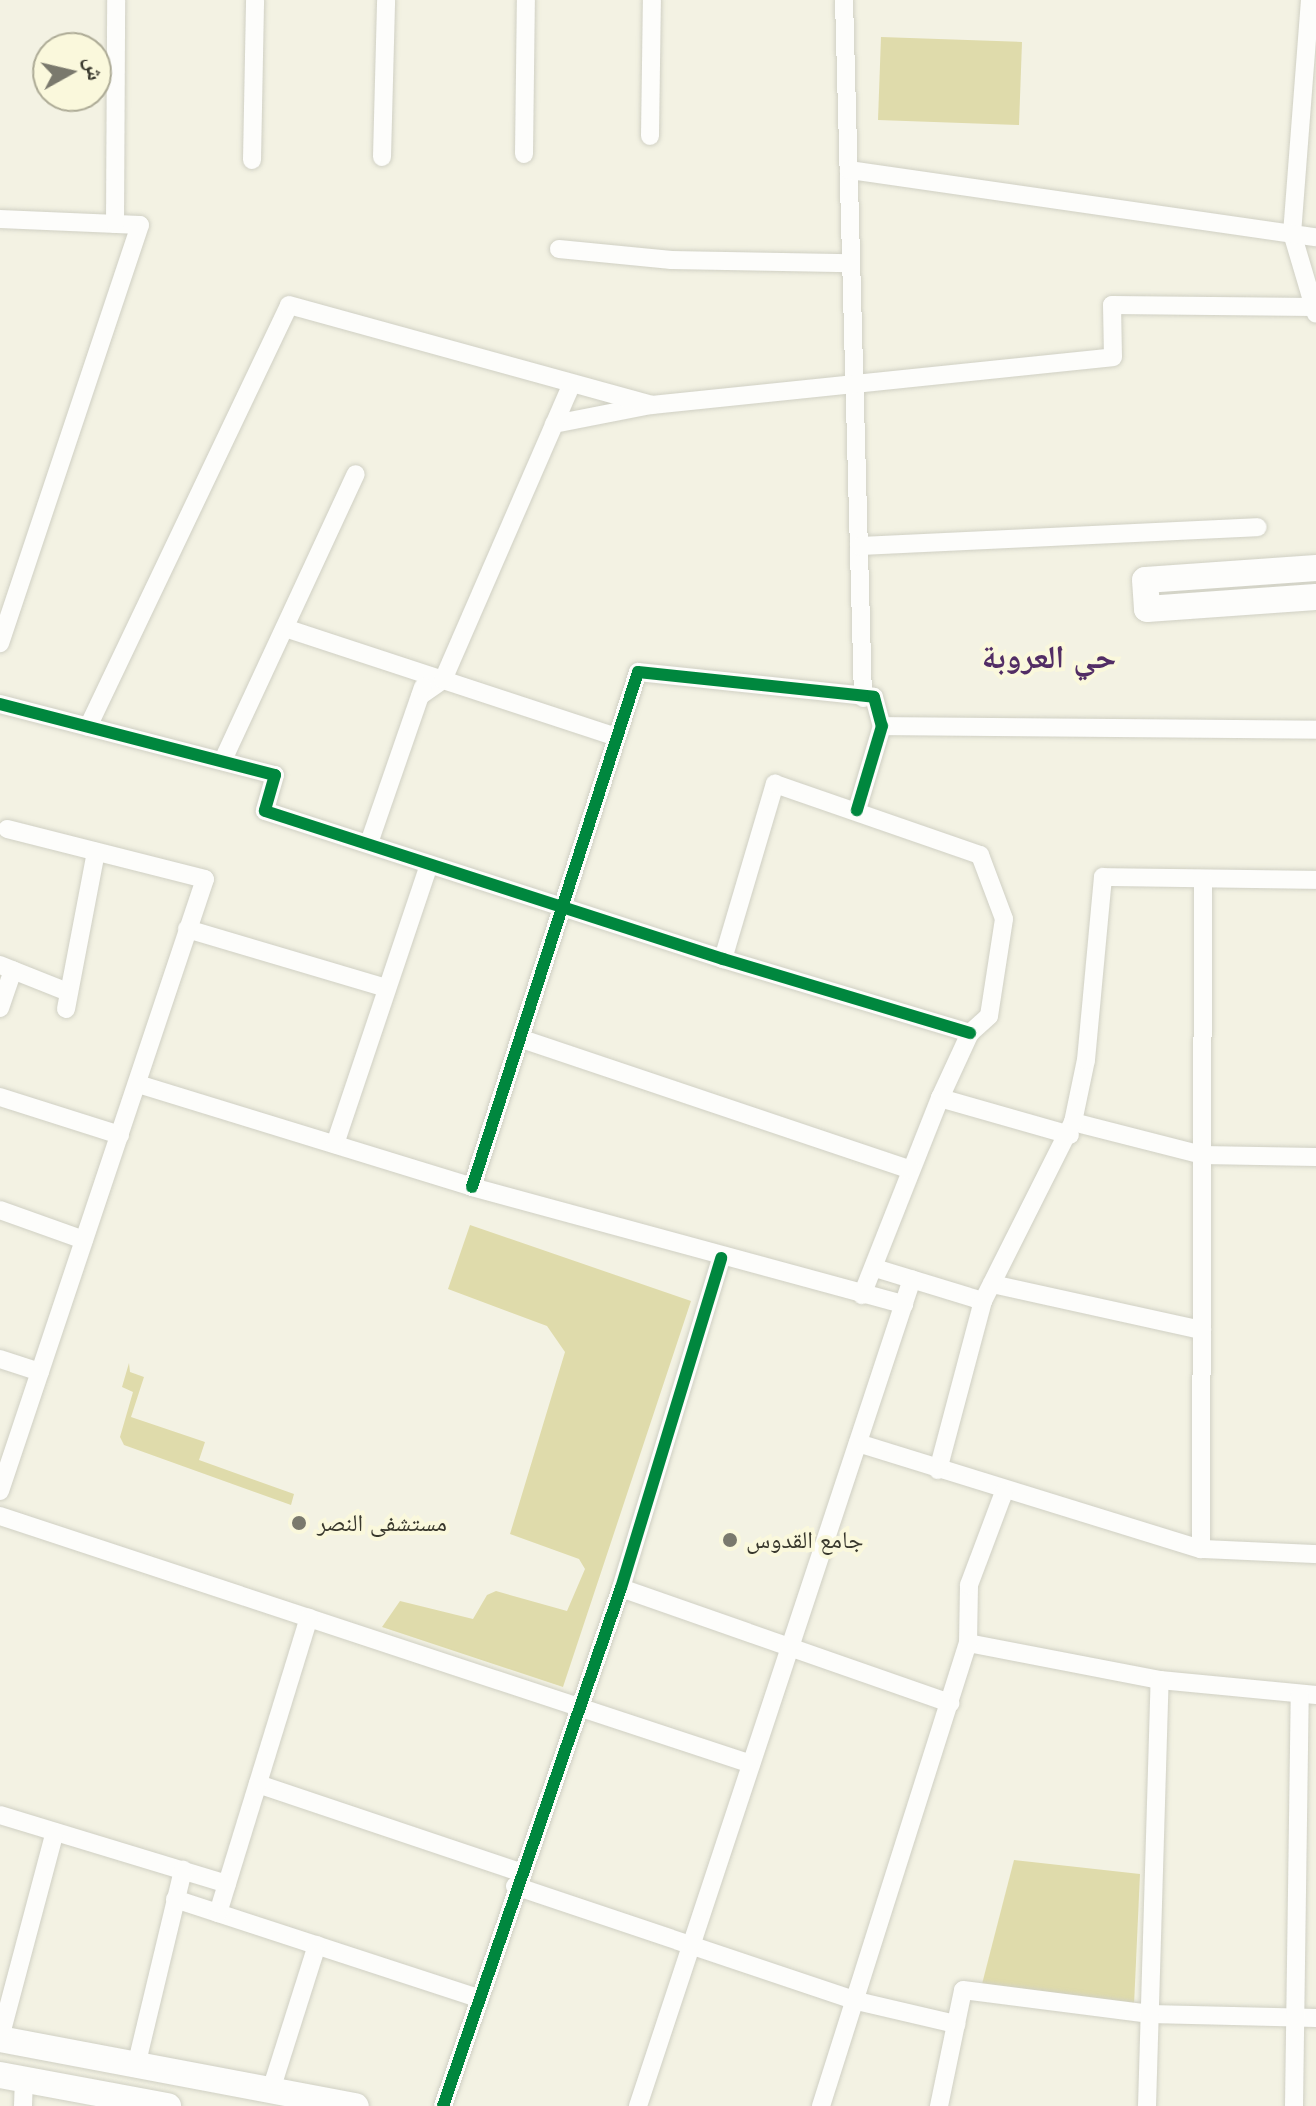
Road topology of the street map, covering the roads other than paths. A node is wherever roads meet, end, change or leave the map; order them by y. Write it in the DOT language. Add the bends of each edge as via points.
graph roads {
  1 [pos="116,0"];
  2 [pos="255,0"];
  3 [pos="386,0"];
  4 [pos="526,0"];
  5 [pos="652,0"];
  6 [pos="844,0"];
  7 [pos="1310,0"];
  8 [pos="650,136"];
  9 [pos="524,154"];
  10 [pos="382,157"];
  11 [pos="252,160"];
  12 [pos="849,170"];
  13 [pos="0,219"];
  14 [pos="115,224"];
  15 [pos="1292,233"];
  16 [pos="1316,237"];
  17 [pos="559,249"];
  18 [pos="851,263"];
  19 [pos="1315,310"];
  20 [pos="572,384"];
  21 [pos="854,384"];
  22 [pos="651,405"];
  23 [pos="554,424"];
  24 [pos="356,474"];
  25 [pos="1258,527"];
  26 [pos="859,546"];
  27 [pos="1316,568"];
  28 [pos="1316,597"];
  29 [pos="285,628"];
  30 [pos="0,643"];
  31 [pos="435,677"];
  32 [pos="863,698"];
  33 [pos="0,704"];
  34 [pos="882,726"];
  35 [pos="88,727"];
  36 [pos="1316,730"];
  37 [pos="617,737"];
  38 [pos="223,760"];
  39 [pos="857,810"];
  40 [pos="7,829"];
  41 [pos="369,843"];
  42 [pos="96,852"];
  43 [pos="429,864"];
  44 [pos="1203,880"];
  45 [pos="1316,880"];
  46 [pos="564,907"];
  47 [pos="187,929"];
  48 [pos="723,959"];
  49 [pos="7,968"];
  50 [pos="386,988"];
  51 [pos="0,1008"];
  52 [pos="970,1033"];
  53 [pos="522,1039"];
  54 [pos="138,1084"];
  55 [pos="0,1097"];
  56 [pos="940,1098"];
  57 [pos="1072,1128"];
  58 [pos="120,1135"];
  59 [pos="335,1144"];
  60 [pos="1202,1155"];
  61 [pos="1316,1157"];
  62 [pos="911,1170"];
  63 [pos="472,1187"];
  64 [pos="0,1210"];
  65 [pos="84,1240"];
  66 [pos="721,1258"];
  67 [pos="875,1268"];
  68 [pos="912,1279"];
  69 [pos="988,1292"];
  70 [pos="862,1295"];
  71 [pos="904,1304"];
  72 [pos="1202,1330"];
  73 [pos="0,1359"];
  74 [pos="40,1372"];
  75 [pos="858,1443"];
  76 [pos="938,1470"];
  77 [pos="0,1491"];
  78 [pos="1004,1492"];
  79 [pos="2,1523"];
  80 [pos="1201,1549"];
  81 [pos="1316,1554"];
  82 [pos="621,1588"];
  83 [pos="309,1618"];
  84 [pos="968,1643"];
  85 [pos="790,1646"];
  86 [pos="1160,1680"];
  87 [pos="1308,1696"];
  88 [pos="950,1703"];
  89 [pos="579,1708"];
  90 [pos="751,1764"];
  91 [pos="258,1784"];
  92 [pos="0,1815"];
  93 [pos="55,1832"];
  94 [pos="183,1870"];
  95 [pos="517,1879"];
  96 [pos="227,1884"];
  97 [pos="175,1899"];
  98 [pos="218,1913"];
  99 [pos="692,1943"];
  100 [pos="317,1945"];
  101 [pos="478,1998"];
  102 [pos="857,2001"];
  103 [pos="1150,2014"];
  104 [pos="1294,2018"];
  105 [pos="1316,2018"];
  106 [pos="956,2024"];
  107 [pos="0,2039"];
  108 [pos="136,2066"];
  109 [pos="12,2077"];
  110 [pos="271,2090"];
  111 [pos="129,2099"];
  112 [pos="23,2106"];
  113 [pos="168,2106"];
  114 [pos="356,2106"];
  115 [pos="443,2106"];
  116 [pos="638,2106"];
  117 [pos="821,2106"];
  118 [pos="939,2106"];
  119 [pos="1147,2106"];
  120 [pos="1294,2106"];
  1 -- 14 [label="street"];
  2 -- 11 [label="street"];
  3 -- 10 [label="street"];
  4 -- 9 [label="street"];
  5 -- 8 [label="street"];
  6 -- 12 [label="street"];
  7 -- 15 [label="street"];
  12 -- 15 [label="street"];
  12 -- 18 [label="street"];
  13 -- 14 [label="street"];
  14 -- 30 [label="street" via="140,225"];
  15 -- 16 [label="street"];
  15 -- 19 [label="street"];
  17 -- 18 [label="street" via="671,260"];
  18 -- 21 [label="street"];
  19 -- 21 [label="street" via="1112,305 1113,357"];
  20 -- 22 [label="street"];
  20 -- 23 [label="street"];
  20 -- 35 [label="street" via="289,305"];
  21 -- 22 [label="street"];
  21 -- 26 [label="street"];
  22 -- 23 [label="street"];
  23 -- 31 [label="street"];
  24 -- 29 [label="street"];
  25 -- 26 [label="street"];
  26 -- 32 [label="street"];
  27 -- 28 [label="main road" via="1145,580 1147,609"];
  29 -- 31 [label="street"];
  29 -- 38 [label="street"];
  31 -- 37 [label="street"];
  31 -- 41 [label="street" via="420,696"];
  32 -- 34 [label="street" via="874,697"];
  32 -- 37 [label="street" via="638,672"];
  33 -- 35 [label="street"];
  34 -- 36 [label="street"];
  34 -- 39 [label="street"];
  35 -- 38 [label="street"];
  37 -- 46 [label="street"];
  38 -- 41 [label="street" via="275,775 265,811"];
  39 -- 48 [label="street" via="775,784"];
  39 -- 52 [label="street" via="980,855 1004,919 989,1016"];
  40 -- 42 [label="street"];
  41 -- 43 [label="street"];
  42 -- 47 [label="street" via="205,879"];
  42 -- 49 [label="street" via="67,1000"];
  43 -- 46 [label="street"];
  43 -- 50 [label="street"];
  44 -- 45 [label="street"];
  44 -- 57 [label="street" via="1103,877 1086,1060"];
  44 -- 60 [label="street"];
  46 -- 48 [label="street"];
  46 -- 53 [label="street"];
  47 -- 50 [label="street"];
  47 -- 54 [label="street"];
  48 -- 52 [label="street"];
  49 -- 51 [label="street"];
  50 -- 59 [label="street"];
  52 -- 56 [label="street"];
  53 -- 62 [label="street"];
  53 -- 63 [label="street"];
  54 -- 58 [label="street"];
  54 -- 59 [label="street"];
  55 -- 58 [label="street"];
  56 -- 57 [label="street"];
  56 -- 62 [label="street"];
  57 -- 60 [label="street"];
  57 -- 69 [label="street"];
  58 -- 65 [label="street"];
  59 -- 63 [label="street"];
  60 -- 61 [label="street"];
  60 -- 72 [label="street"];
  62 -- 67 [label="street"];
  63 -- 66 [label="street"];
  64 -- 65 [label="street"];
  65 -- 74 [label="street"];
  66 -- 70 [label="street"];
  66 -- 82 [label="street"];
  67 -- 68 [label="street"];
  67 -- 70 [label="street"];
  68 -- 69 [label="street"];
  68 -- 71 [label="street"];
  69 -- 72 [label="street"];
  69 -- 76 [label="street"];
  70 -- 71 [label="street"];
  71 -- 75 [label="street"];
  72 -- 80 [label="street"];
  73 -- 74 [label="street"];
  74 -- 77 [label="street"];
  75 -- 76 [label="street"];
  75 -- 85 [label="street"];
  76 -- 78 [label="street"];
  78 -- 80 [label="street"];
  78 -- 84 [label="street" via="969,1585"];
  79 -- 83 [label="street"];
  80 -- 81 [label="street"];
  82 -- 85 [label="street"];
  82 -- 89 [label="street"];
  83 -- 89 [label="street"];
  83 -- 91 [label="street"];
  84 -- 86 [label="street"];
  84 -- 88 [label="street"];
  85 -- 88 [label="street"];
  85 -- 90 [label="street"];
  86 -- 87 [label="street"];
  86 -- 103 [label="street"];
  87 -- 104 [label="street"];
  88 -- 102 [label="street"];
  89 -- 90 [label="street"];
  89 -- 95 [label="street"];
  90 -- 99 [label="street"];
  91 -- 95 [label="street"];
  91 -- 96 [label="street"];
  92 -- 93 [label="street"];
  93 -- 94 [label="street"];
  93 -- 107 [label="street"];
  94 -- 96 [label="street"];
  94 -- 97 [label="street"];
  95 -- 99 [label="street"];
  95 -- 101 [label="street"];
  96 -- 98 [label="street"];
  97 -- 98 [label="street"];
  97 -- 108 [label="street"];
  98 -- 100 [label="street"];
  99 -- 102 [label="street"];
  99 -- 116 [label="street"];
  100 -- 101 [label="street"];
  100 -- 110 [label="street"];
  101 -- 115 [label="street"];
  102 -- 106 [label="street"];
  102 -- 117 [label="street"];
  103 -- 104 [label="street"];
  103 -- 106 [label="street" via="963,1990"];
  103 -- 119 [label="street"];
  104 -- 105 [label="street"];
  104 -- 120 [label="street"];
  106 -- 118 [label="street"];
  107 -- 108 [label="main road"];
  108 -- 110 [label="main road"];
  108 -- 111 [label="main road"];
  109 -- 111 [label="main road"];
  109 -- 112 [label="street"];
  110 -- 114 [label="main road"];
  111 -- 113 [label="main road"];
}
